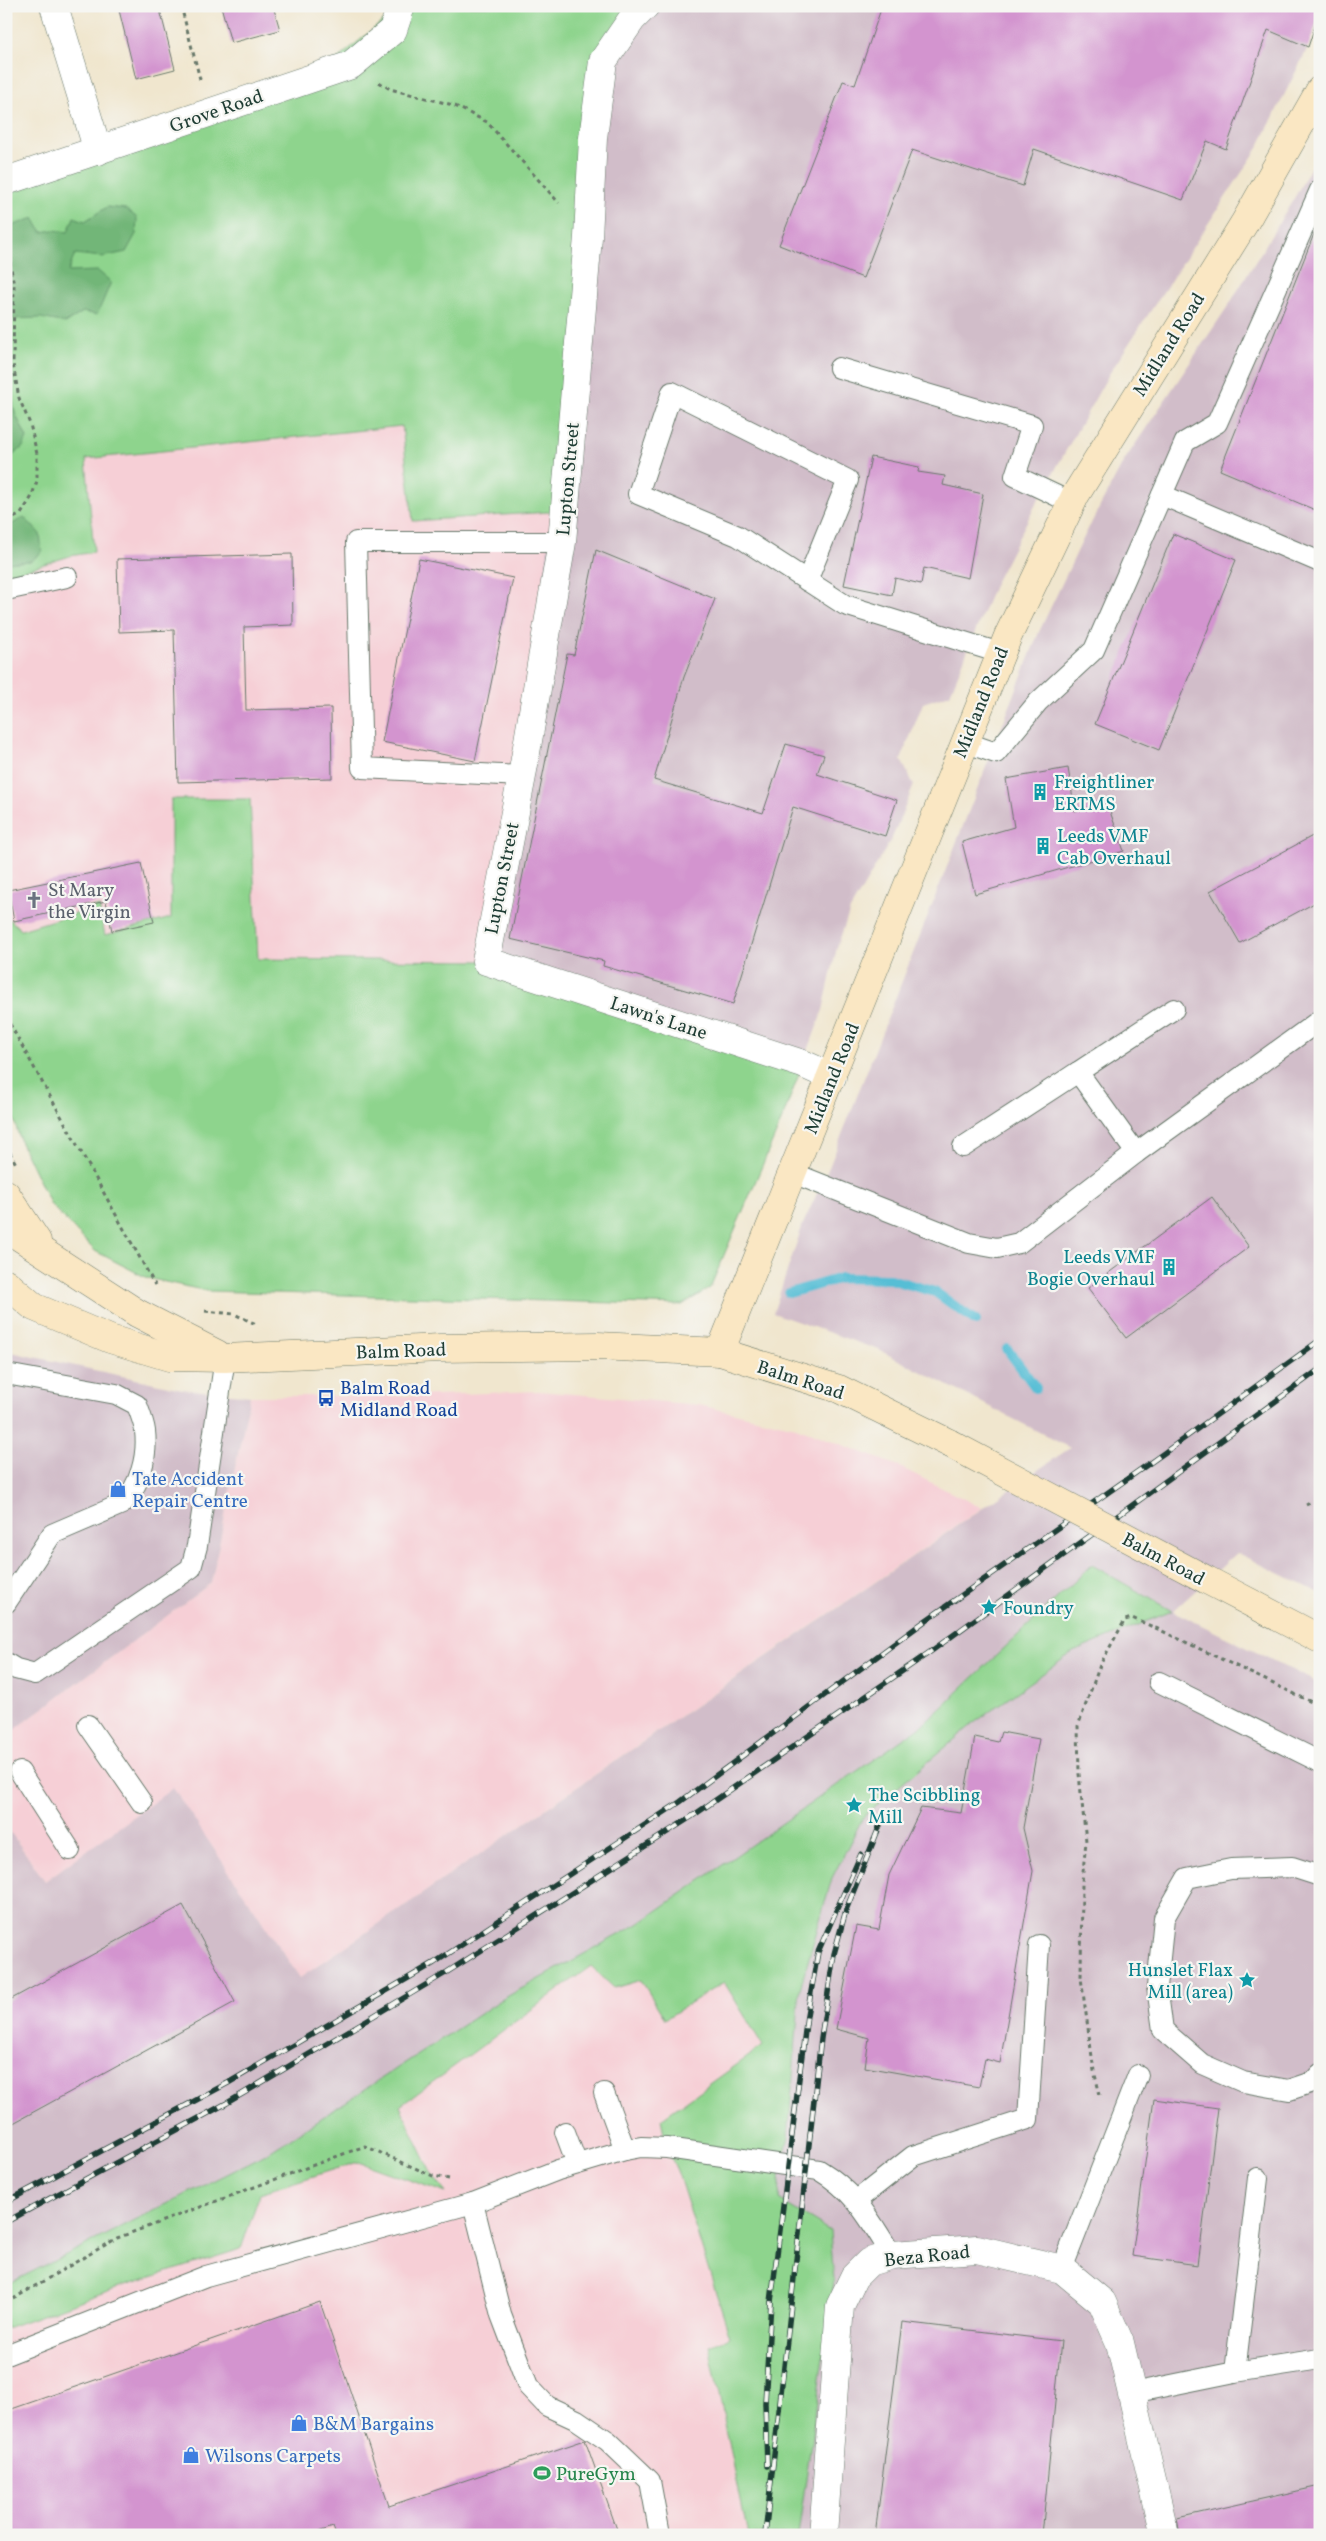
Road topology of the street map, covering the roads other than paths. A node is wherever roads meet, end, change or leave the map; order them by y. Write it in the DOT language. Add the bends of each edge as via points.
graph roads {
  1 [pos="54,6"];
  2 [pos="401,6"];
  3 [pos="645,6"];
  4 [pos="1320,90"];
  5 [pos="98,151"];
  6 [pos="6,181"];
  7 [pos="1320,190"];
  8 [pos="839,368"];
  9 [pos="1162,495"];
  10 [pos="1072,502"];
  11 [pos="562,542"];
  12 [pos="1320,562"];
  13 [pos="67,577"];
  14 [pos="808,581"];
  15 [pos="6,590"];
  16 [pos="1000,653"];
  17 [pos="964,742"];
  18 [pos="522,776"];
  19 [pos="486,961"];
  20 [pos="1174,1009"];
  21 [pos="1320,1020"];
  22 [pos="1078,1072"];
  23 [pos="832,1076"];
  24 [pos="963,1147"];
  25 [pos="1136,1153"];
  26 [pos="793,1173"];
  27 [pos="6,1194"];
  28 [pos="6,1228"];
  29 [pos="46,1255"];
  30 [pos="6,1283"];
  31 [pos="6,1303"];
  32 [pos="34,1306"];
  33 [pos="720,1352"];
  34 [pos="225,1358"];
  35 [pos="6,1374"];
  36 [pos="6,1603"];
  37 [pos="1320,1639"];
  38 [pos="6,1663"];
  39 [pos="1159,1682"];
  40 [pos="88,1725"];
  41 [pos="1320,1762"];
  42 [pos="20,1772"];
  43 [pos="142,1803"];
  44 [pos="70,1850"];
  45 [pos="1320,1876"];
  46 [pos="1040,1946"];
  47 [pos="1320,2074"];
  48 [pos="1138,2075"];
  49 [pos="604,2093"];
  50 [pos="565,2132"];
  51 [pos="625,2150"];
  52 [pos="577,2164"];
  53 [pos="1258,2178"];
  54 [pos="857,2200"];
  55 [pos="473,2203"];
  56 [pos="892,2255"];
  57 [pos="1062,2269"];
  58 [pos="6,2355"];
  59 [pos="1320,2359"];
  60 [pos="1235,2372"];
  61 [pos="1132,2393"];
  62 [pos="660,2535"];
  63 [pos="823,2535"];
  64 [pos="1165,2535"];
  1 -- 5 [label="street"];
  2 -- 5 [label="street, Grove Road" via="393,30 351,65"];
  3 -- 11 [label="street, Lupton Street" via="632,19 604,61 593,138 588,236"];
  4 -- 10 [label="street, Midland Road" via="1244,222"];
  5 -- 6 [label="street, Grove Road"];
  7 -- 9 [label="lane" via="1217,423 1185,442"];
  8 -- 10 [label="lane" via="1032,425 1015,476"];
  9 -- 12 [label="lane"];
  9 -- 17 [label="lane" via="1094,650 1038,702 996,753"];
  10 -- 16 [label="street, Midland Road"];
  11 -- 18 [label="street, Lupton Street"];
  11 -- 18 [label="lane" via="356,542 362,768"];
  13 -- 15 [label="lane"];
  14 -- 14 [label="lane" via="738,536 638,494 672,392 848,480"];
  14 -- 16 [label="lane" via="845,605"];
  16 -- 17 [label="street, Midland Road"];
  17 -- 23 [label="street, Midland Road"];
  18 -- 19 [label="street, Lupton Street"];
  19 -- 23 [label="street, Lawn's Lane"];
  20 -- 22 [label="lane"];
  21 -- 25 [label="lane"];
  22 -- 24 [label="lane"];
  22 -- 25 [label="lane"];
  23 -- 26 [label="street, Midland Road"];
  25 -- 26 [label="lane" via="1019,1243 997,1248 969,1243"];
  26 -- 33 [label="street, Midland Road"];
  27 -- 29 [label="street"];
  28 -- 29 [label="street, Balm Road"];
  29 -- 34 [label="street, Balm Road" via="137,1313"];
  30 -- 32 [label="street, Balm Road"];
  31 -- 32 [label="street"];
  32 -- 34 [label="street, Balm Road" via="110,1339 169,1357"];
  33 -- 34 [label="street, Balm Road" via="569,1346"];
  33 -- 37 [label="street, Balm Road, bridge" via="839,1389 949,1443"];
  34 -- 38 [label="lane" via="191,1568 35,1674"];
  35 -- 36 [label="lane" via="116,1394 130,1401 137,1405 145,1430 145,1452 139,1476 122,1504 52,1534"];
  39 -- 41 [label="lane"];
  40 -- 43 [label="lane"];
  42 -- 44 [label="lane"];
  45 -- 47 [label="lane" via="1292,1867 1231,1868 1187,1878 1164,1918 1157,1987 1163,2030 1202,2064 1243,2082 1289,2090 1313,2082"];
  46 -- 54 [label="lane" via="1028,2119 913,2156"];
  48 -- 57 [label="lane"];
  49 -- 51 [label="lane"];
  50 -- 52 [label="lane"];
  51 -- 52 [label="lane"];
  51 -- 54 [label="lane" via="667,2148 819,2170 840,2183"];
  52 -- 55 [label="lane"];
  53 -- 60 [label="lane"];
  54 -- 56 [label="lane"];
  55 -- 58 [label="lane" via="206,2276"];
  55 -- 62 [label="lane" via="501,2315 528,2386 547,2406 578,2420 608,2441 650,2481"];
  56 -- 57 [label="street, Beza Road" via="977,2249"];
  56 -- 63 [label="street, Beza Road" via="869,2262 854,2277 840,2306"];
  57 -- 61 [label="street, Beza Road" via="1102,2302 1120,2343"];
  59 -- 60 [label="lane"];
  60 -- 61 [label="lane"];
  61 -- 64 [label="street, Beza Road"];
}
